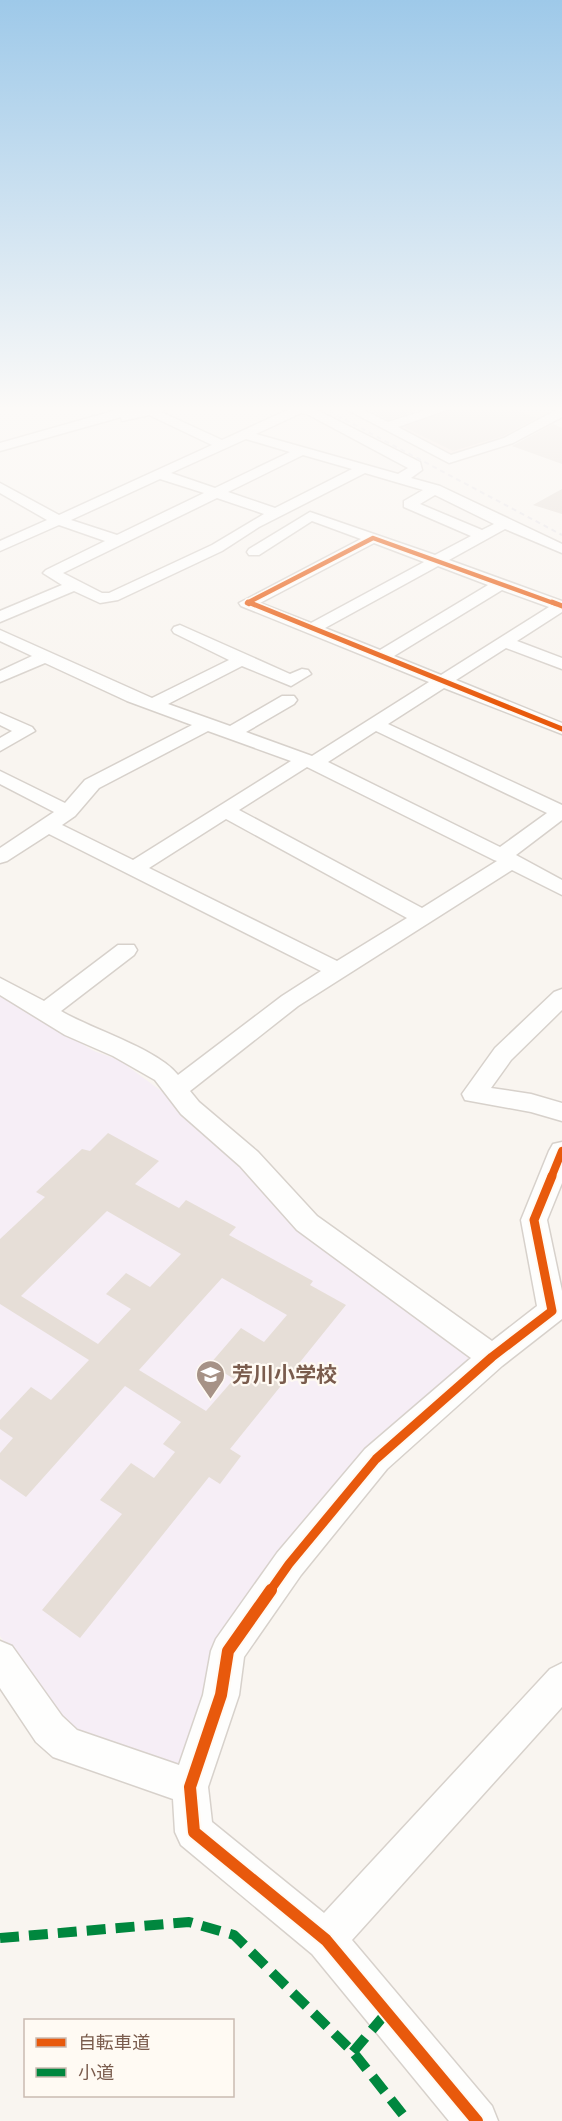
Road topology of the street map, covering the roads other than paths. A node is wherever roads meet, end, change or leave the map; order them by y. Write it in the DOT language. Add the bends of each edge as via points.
graph roads {
  1 [pos="33,506"];
  2 [pos="89,506"];
  3 [pos="189,506"];
  4 [pos="255,506"];
  5 [pos="290,506"];
  6 [pos="413,506"];
  7 [pos="468,506"];
  8 [pos="276,513"];
  9 [pos="58,520"];
  10 [pos="504,524"];
  11 [pos="254,525"];
  12 [pos="283,533"];
  13 [pos="483,536"];
  14 [pos="373,538"];
  15 [pos="117,540"];
  16 [pos="0,547"];
  17 [pos="562,549"];
  18 [pos="254,552"];
  19 [pos="436,561"];
  20 [pos="500,584"];
  21 [pos="74,585"];
  22 [pos="562,606"];
  23 [pos="0,616"];
  24 [pos="312,629"];
  25 [pos="180,630"];
  26 [pos="0,635"];
  27 [pos="505,642"];
  28 [pos="46,656"];
  29 [pos="381,657"];
  30 [pos="242,660"];
  31 [pos="562,664"];
  32 [pos="302,674"];
  33 [pos="0,677"];
  34 [pos="442,681"];
  35 [pos="288,700"];
  36 [pos="153,704"];
  37 [pos="0,718"];
  38 [pos="375,724"];
  39 [pos="205,725"];
  40 [pos="562,729"];
  41 [pos="230,734"];
  42 [pos="0,745"];
  43 [pos="309,762"];
  44 [pos="0,777"];
  45 [pos="225,811"];
  46 [pos="561,811"];
  47 [pos="68,812"];
  48 [pos="49,826"];
  49 [pos="0,857"];
  50 [pos="507,859"];
  51 [pos="135,868"];
  52 [pos="562,889"];
  53 [pos="422,917"];
  54 [pos="126,950"];
  55 [pos="338,971"];
  56 [pos="0,986"];
  57 [pos="562,997"];
  58 [pos="45,1012"];
  59 [pos="176,1090"];
  60 [pos="562,1112"];
  61 [pos="562,1151"];
  62 [pos="552,1259"];
  63 [pos="492,1357"];
  64 [pos="0,1658"];
  65 [pos="562,1681"];
  66 [pos="190,1787"];
  67 [pos="326,1940"];
  68 [pos="477,2121"];
  1 -- 9 [label="street"];
  2 -- 9 [label="street"];
  3 -- 15 [label="street"];
  4 -- 8 [label="street"];
  5 -- 8 [label="street"];
  6 -- 13 [label="street"];
  7 -- 10 [label="street"];
  8 -- 11 [label="street"];
  9 -- 15 [label="street"];
  9 -- 16 [label="street"];
  10 -- 13 [label="street"];
  10 -- 17 [label="street"];
  11 -- 12 [label="street"];
  11 -- 21 [label="street" via="218,548 112,597 100,598"];
  12 -- 14 [label="street" via="310,516"];
  12 -- 18 [label="street"];
  13 -- 19 [label="street"];
  14 -- 19 [label="street"];
  14 -- 24 [label="street" via="247,603"];
  15 -- 21 [label="street" via="51,573"];
  19 -- 20 [label="street"];
  19 -- 24 [label="street"];
  20 -- 22 [label="street"];
  20 -- 29 [label="street"];
  21 -- 23 [label="street"];
  22 -- 27 [label="street"];
  24 -- 29 [label="street"];
  25 -- 30 [label="street"];
  26 -- 28 [label="street"];
  27 -- 31 [label="street"];
  27 -- 34 [label="street"];
  28 -- 33 [label="street"];
  28 -- 36 [label="street"];
  29 -- 34 [label="street"];
  30 -- 32 [label="street" via="291,681"];
  30 -- 36 [label="street"];
  34 -- 38 [label="street"];
  34 -- 40 [label="street"];
  35 -- 41 [label="street"];
  36 -- 39 [label="street"];
  37 -- 42 [label="street" via="26,731"];
  38 -- 43 [label="street"];
  38 -- 46 [label="street"];
  39 -- 41 [label="street"];
  39 -- 47 [label="street" via="92,784"];
  41 -- 43 [label="street"];
  43 -- 45 [label="street"];
  43 -- 50 [label="street"];
  44 -- 47 [label="street"];
  45 -- 51 [label="street"];
  45 -- 53 [label="street"];
  46 -- 50 [label="street"];
  47 -- 48 [label="street"];
  48 -- 49 [label="street"];
  48 -- 51 [label="street"];
  50 -- 52 [label="street"];
  50 -- 53 [label="street"];
  51 -- 55 [label="street"];
  53 -- 55 [label="street"];
  54 -- 58 [label="street"];
  55 -- 59 [label="street" via="290,1001"];
  56 -- 58 [label="street"];
  57 -- 60 [label="street" via="503,1053 474,1094"];
  58 -- 59 [label="street" via="164,1074"];
  59 -- 63 [label="street" via="190,1108 249,1159 307,1223"];
  61 -- 62 [label="street" via="534,1220"];
  62 -- 63 [label="street" via="552,1311"];
  63 -- 66 [label="street" via="376,1459 290,1564 228,1651 221,1695"];
  64 -- 66 [label="street" via="49,1730 66,1744"];
  65 -- 67 [label="street"];
  66 -- 67 [label="street" via="194,1832"];
  67 -- 68 [label="street"];
}
